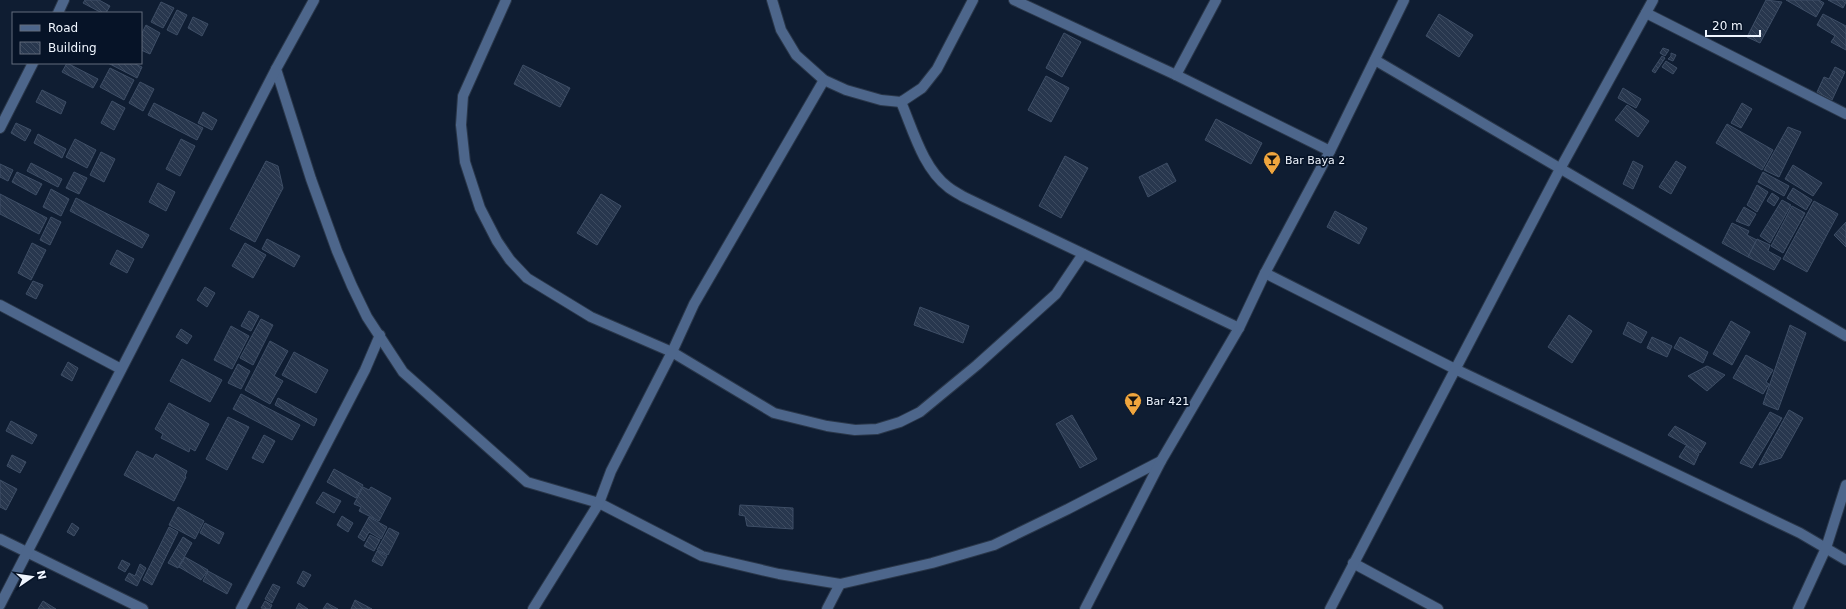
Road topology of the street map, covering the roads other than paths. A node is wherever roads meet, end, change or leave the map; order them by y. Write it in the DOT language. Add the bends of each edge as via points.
graph roads {
  1 [pos="64,0"];
  2 [pos="314,0"];
  3 [pos="506,0"];
  4 [pos="772,0"];
  5 [pos="973,0"];
  6 [pos="1014,0"];
  7 [pos="1216,0"];
  8 [pos="1404,0"];
  9 [pos="1653,0"];
  10 [pos="58,12"];
  11 [pos="1646,13"];
  12 [pos="1375,60"];
  13 [pos="32,64"];
  14 [pos="276,69"];
  15 [pos="1176,75"];
  16 [pos="824,80"];
  17 [pos="901,102"];
  18 [pos="1846,114"];
  19 [pos="0,128"];
  20 [pos="1330,151"];
  21 [pos="1560,169"];
  22 [pos="1083,254"];
  23 [pos="1265,273"];
  24 [pos="0,305"];
  25 [pos="1239,328"];
  26 [pos="380,335"];
  27 [pos="1846,336"];
  28 [pos="672,352"];
  29 [pos="1455,369"];
  30 [pos="121,370"];
  31 [pos="1161,461"];
  32 [pos="1846,485"];
  33 [pos="599,503"];
  34 [pos="0,539"];
  35 [pos="1826,548"];
  36 [pos="27,554"];
  37 [pos="1846,560"];
  38 [pos="1353,563"];
  39 [pos="840,584"];
  40 [pos="0,605"];
  41 [pos="143,609"];
  42 [pos="241,609"];
  43 [pos="533,609"];
  44 [pos="827,609"];
  45 [pos="1085,609"];
  46 [pos="1330,609"];
  47 [pos="1438,609"];
  48 [pos="1798,609"];
  1 -- 10 [label="street"];
  2 -- 14 [label="street"];
  3 -- 28 [label="street" via="463,96 461,124 465,162 480,208 497,242 527,278 591,318"];
  4 -- 16 [label="street" via="781,30 796,55"];
  5 -- 17 [label="street" via="937,69 922,88"];
  6 -- 15 [label="street"];
  7 -- 15 [label="street"];
  8 -- 12 [label="street"];
  9 -- 11 [label="street"];
  11 -- 18 [label="street"];
  11 -- 21 [label="street"];
  12 -- 20 [label="street"];
  12 -- 21 [label="street"];
  13 -- 19 [label="street"];
  14 -- 26 [label="street" via="337,251 352,286"];
  14 -- 30 [label="street"];
  15 -- 20 [label="street"];
  16 -- 17 [label="street" via="846,90 881,100"];
  16 -- 28 [label="street" via="694,304"];
  17 -- 22 [label="street" via="927,161 948,187 964,198"];
  20 -- 23 [label="street"];
  21 -- 27 [label="street"];
  21 -- 29 [label="street"];
  22 -- 25 [label="street"];
  22 -- 28 [label="street" via="1056,294 977,365 920,412 877,429 855,430 827,426 774,413"];
  23 -- 25 [label="street"];
  23 -- 29 [label="street"];
  24 -- 30 [label="street"];
  25 -- 31 [label="street"];
  26 -- 33 [label="street" via="403,372 527,482"];
  26 -- 42 [label="street" via="365,370"];
  28 -- 33 [label="street" via="611,471"];
  29 -- 35 [label="street" via="1800,533"];
  29 -- 38 [label="street"];
  30 -- 36 [label="street"];
  31 -- 39 [label="street" via="994,545 932,563"];
  31 -- 45 [label="street"];
  32 -- 35 [label="street"];
  33 -- 39 [label="street" via="702,556 779,574"];
  33 -- 43 [label="street"];
  34 -- 36 [label="street"];
  35 -- 37 [label="street"];
  35 -- 48 [label="street"];
  36 -- 40 [label="street"];
  36 -- 41 [label="street"];
  38 -- 46 [label="street"];
  38 -- 47 [label="street"];
  39 -- 44 [label="street"];
}
